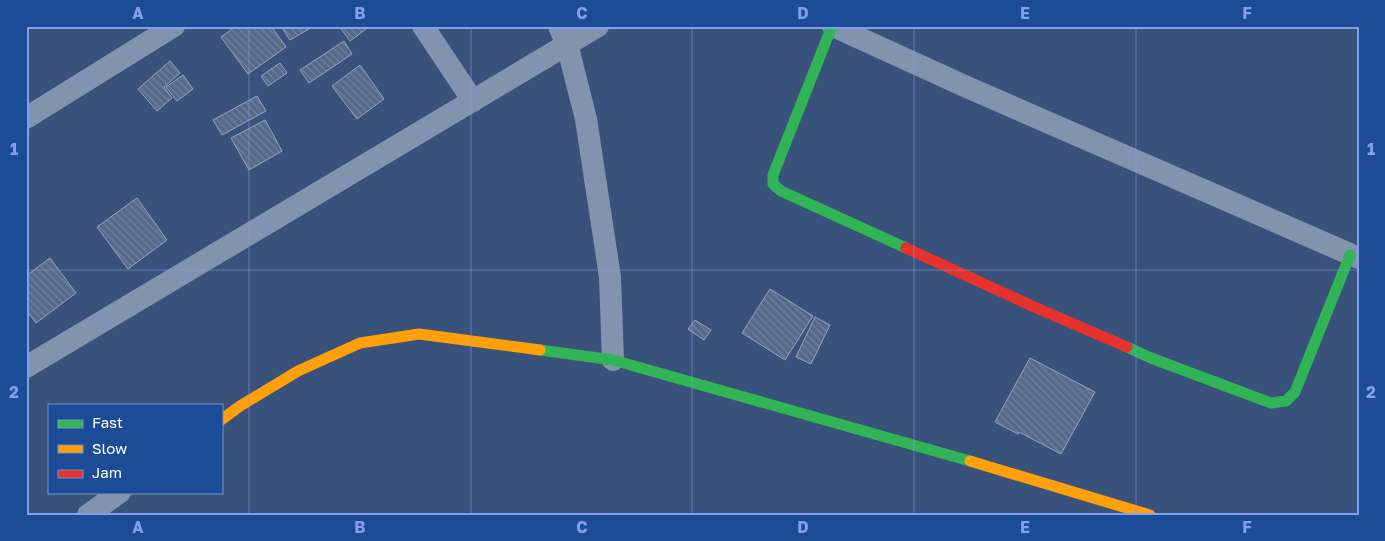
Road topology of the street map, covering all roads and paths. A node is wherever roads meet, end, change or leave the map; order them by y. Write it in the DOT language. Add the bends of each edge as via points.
graph roads {
  1 [pos="174,26"];
  2 [pos="423,26"];
  3 [pos="598,26"];
  4 [pos="832,26"];
  5 [pos="563,35"];
  6 [pos="472,101"];
  7 [pos="26,118"];
  8 [pos="1354,257"];
  9 [pos="613,360"];
  10 [pos="26,367"];
  11 [pos="222,419"];
  12 [pos="117,494"];
  13 [pos="88,515"];
  14 [pos="1150,515"];
  1 -- 7 [label="street"];
  2 -- 6 [label="street"];
  3 -- 5 [label="street"];
  4 -- 8 [label="street"];
  4 -- 8 [label="street" via="773,175 773,184 781,191 1032,306 1151,358 1271,402 1286,401 1295,392"];
  5 -- 6 [label="street"];
  5 -- 9 [label="street" via="586,119 600,206 610,277"];
  6 -- 10 [label="street"];
  9 -- 11 [label="street" via="419,334 360,343 298,371"];
  9 -- 14 [label="street"];
  12 -- 13 [label="street"];
}
